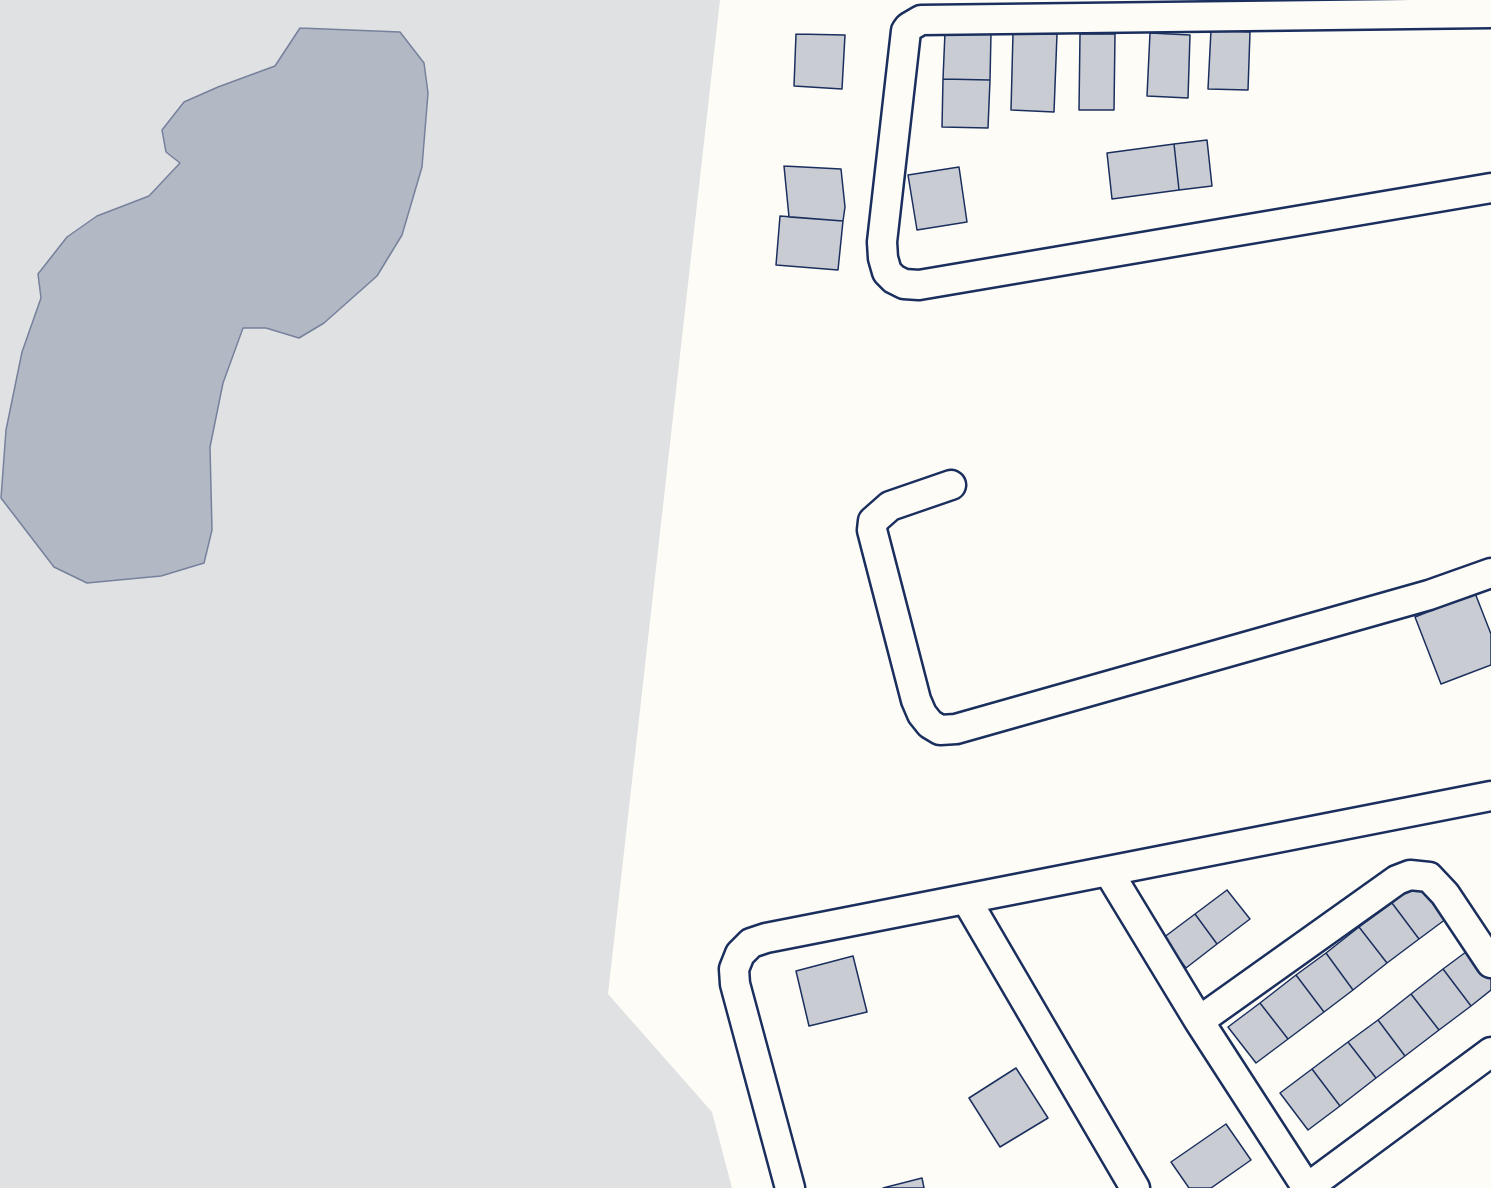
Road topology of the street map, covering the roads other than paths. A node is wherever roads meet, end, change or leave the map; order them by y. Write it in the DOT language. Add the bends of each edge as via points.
graph roads {
  1 [pos="1491,13"];
  2 [pos="1491,188"];
  3 [pos="951,485"];
  4 [pos="1491,573"];
  5 [pos="1491,796"];
  6 [pos="1108,871"];
  7 [pos="966,899"];
  8 [pos="1491,963"];
  9 [pos="1199,1021"];
  10 [pos="1491,1052"];
  11 [pos="790,1188"];
  12 [pos="1135,1188"];
  13 [pos="1307,1188"];
  1 -- 2 [label="street" via="921,20 906,31 882,258 894,279 919,285"];
  3 -- 4 [label="street" via="890,506 877,515 872,530 916,700 922,714 940,730 956,729 1373,611"];
  5 -- 6 [label="street"];
  6 -- 7 [label="street"];
  6 -- 9 [label="street"];
  7 -- 11 [label="street" via="766,938 751,943 740,954 735,984"];
  7 -- 12 [label="street"];
  8 -- 9 [label="street" via="1445,894 1429,877 1410,875 1397,880"];
  9 -- 13 [label="street"];
  10 -- 13 [label="street"];
}
